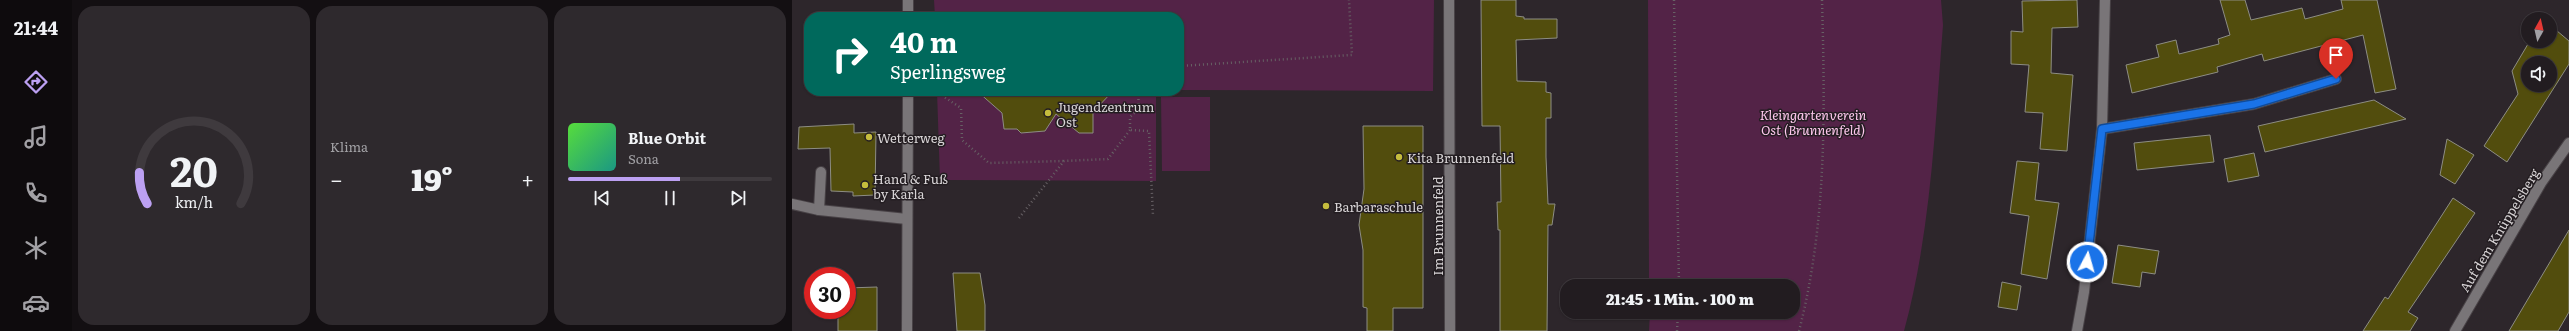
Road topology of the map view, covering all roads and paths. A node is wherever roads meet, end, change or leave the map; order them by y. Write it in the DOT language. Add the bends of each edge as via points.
graph roads {
  1 [pos="908,0"];
  2 [pos="1349,0"];
  3 [pos="1449,0"];
  4 [pos="1674,0"];
  5 [pos="1822,0"];
  6 [pos="2105,0"];
  7 [pos="908,12"];
  8 [pos="1184,66"];
  9 [pos="2336,79"];
  10 [pos="908,96"];
  11 [pos="943,96"];
  12 [pos="1138,96"];
  13 [pos="2102,129"];
  14 [pos="1130,130"];
  15 [pos="2569,143"];
  16 [pos="1064,161"];
  17 [pos="821,172"];
  18 [pos="792,204"];
  19 [pos="819,210"];
  20 [pos="1153,216"];
  21 [pos="1019,218"];
  22 [pos="907,219"];
  23 [pos="1679,279"];
  24 [pos="1678,319"];
  25 [pos="907,331"];
  26 [pos="1450,331"];
  27 [pos="1677,331"];
  28 [pos="1799,331"];
  29 [pos="2076,331"];
  30 [pos="2455,331"];
  1 -- 7 [label="street"];
  2 -- 8 [label="path" via="1352,55"];
  3 -- 26 [label="street, Im Brunnenfeld"];
  4 -- 23 [label="path"];
  5 -- 28 [label="path" via="1825,109 1821,207"];
  6 -- 13 [label="street"];
  9 -- 13 [label="street" via="2254,104"];
  10 -- 22 [label="street"];
  11 -- 16 [label="path" via="961,108 962,140 989,163"];
  12 -- 14 [label="path" via="1139,109 1130,117"];
  13 -- 29 [label="street" via="2084,292"];
  14 -- 16 [label="path" via="1108,159"];
  14 -- 20 [label="path" via="1149,131"];
  15 -- 30 [label="street, Auf dem Knüppelsberg" via="2541,183"];
  16 -- 21 [label="path"];
  17 -- 19 [label="street"];
  18 -- 19 [label="street"];
  19 -- 22 [label="street"];
  22 -- 25 [label="street"];
  24 -- 27 [label="path"];
}
